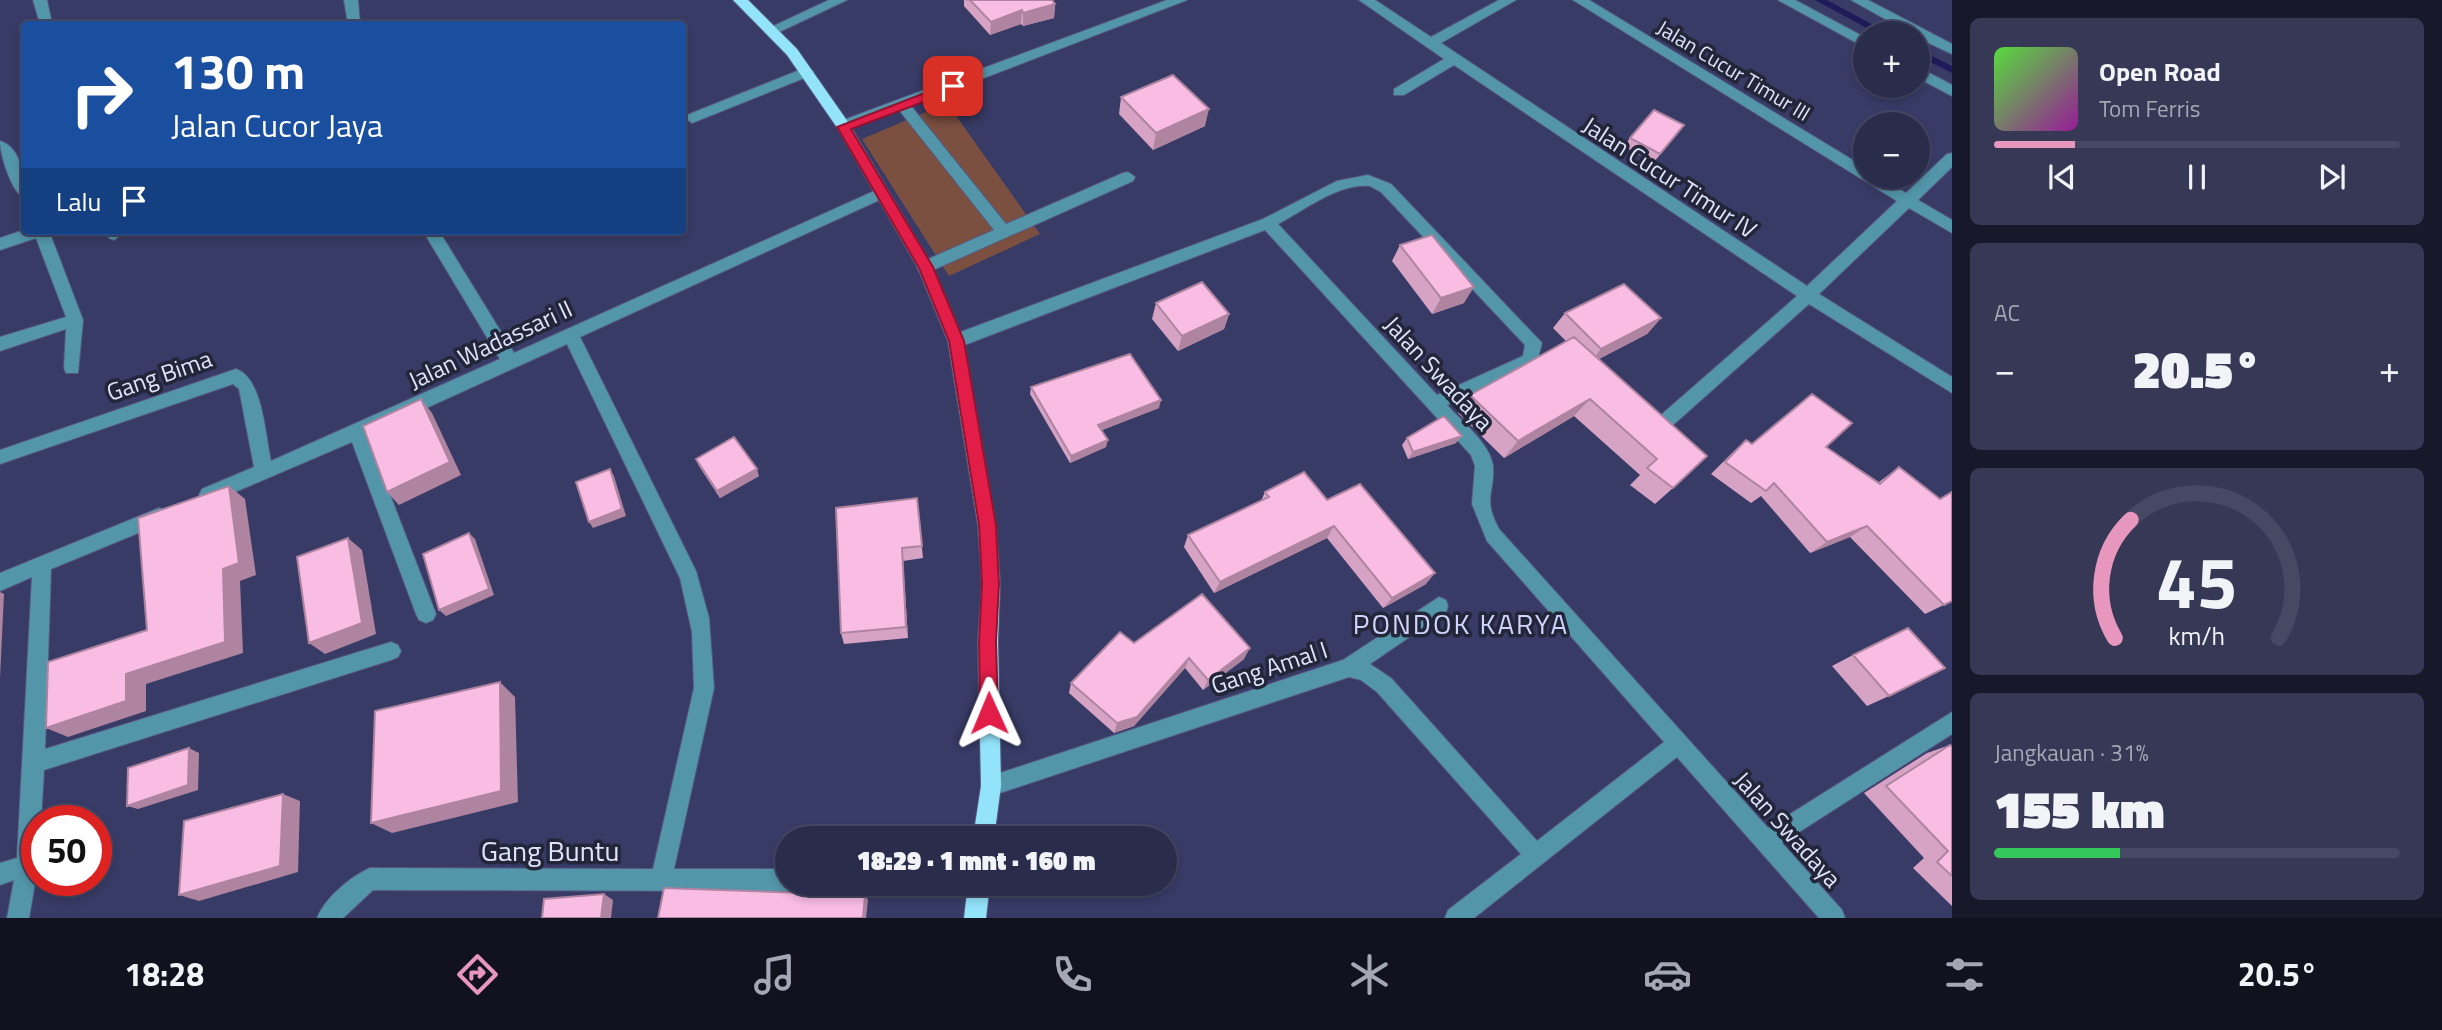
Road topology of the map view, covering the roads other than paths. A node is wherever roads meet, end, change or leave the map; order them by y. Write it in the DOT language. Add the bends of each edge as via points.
graph roads {
  1 [pos="40,0"];
  2 [pos="351,0"];
  3 [pos="740,0"];
  4 [pos="840,0"];
  5 [pos="1180,0"];
  6 [pos="1366,0"];
  7 [pos="1509,0"];
  8 [pos="1580,0"];
  9 [pos="1785,0"];
  10 [pos="1858,0"];
  11 [pos="45,21"];
  12 [pos="354,21"];
  13 [pos="772,30"];
  14 [pos="1853,37"];
  15 [pos="1429,44"];
  16 [pos="1952,50"];
  17 [pos="1452,60"];
  18 [pos="807,72"];
  19 [pos="1930,79"];
  20 [pos="1952,91"];
  21 [pos="1399,92"];
  22 [pos="903,106"];
  23 [pos="692,118"];
  24 [pos="843,127"];
  25 [pos="0,146"];
  26 [pos="1952,158"];
  27 [pos="1853,167"];
  28 [pos="1128,177"];
  29 [pos="21,185"];
  30 [pos="1888,189"];
  31 [pos="881,193"];
  32 [pos="1908,201"];
  33 [pos="1268,223"];
  34 [pos="1952,227"];
  35 [pos="1003,232"];
  36 [pos="28,235"];
  37 [pos="42,235"];
  38 [pos="432,235"];
  39 [pos="0,244"];
  40 [pos="925,267"];
  41 [pos="1808,295"];
  42 [pos="75,320"];
  43 [pos="570,333"];
  44 [pos="957,341"];
  45 [pos="0,344"];
  46 [pos="510,361"];
  47 [pos="72,368"];
  48 [pos="1952,386"];
  49 [pos="1433,404"];
  50 [pos="1667,420"];
  51 [pos="357,432"];
  52 [pos="0,457"];
  53 [pos="264,472"];
  54 [pos="42,565"];
  55 [pos="0,582"];
  56 [pos="1439,606"];
  57 [pos="426,614"];
  58 [pos="391,651"];
  59 [pos="1349,668"];
  60 [pos="1952,722"];
  61 [pos="1679,743"];
  62 [pos="34,763"];
  63 [pos="990,786"];
  64 [pos="31,805"];
  65 [pos="985,826"];
  66 [pos="1766,841"];
  67 [pos="1536,855"];
  68 [pos="21,867"];
  69 [pos="0,874"];
  70 [pos="661,879"];
  71 [pos="775,880"];
  72 [pos="22,896"];
  73 [pos="978,896"];
  74 [pos="18,918"];
  75 [pos="328,918"];
  76 [pos="975,918"];
  77 [pos="1456,918"];
  78 [pos="1835,918"];
  1 -- 11 [label="street"];
  2 -- 12 [label="street"];
  3 -- 13 [label="main road"];
  4 -- 13 [label="street"];
  5 -- 22 [label="street"];
  6 -- 15 [label="street, Jalan Cucur Timur IV"];
  7 -- 15 [label="street"];
  8 -- 27 [label="street, Jalan Cucur Timur III"];
  9 -- 14 [label="street"];
  10 -- 16 [label="street"];
  13 -- 18 [label="main road"];
  15 -- 17 [label="street, Jalan Cucur Timur IV"];
  17 -- 21 [label="street"];
  17 -- 41 [label="street, Jalan Cucur Timur IV"];
  18 -- 23 [label="street"];
  18 -- 24 [label="main road"];
  19 -- 20 [label="street"];
  22 -- 24 [label="street"];
  22 -- 35 [label="street"];
  24 -- 31 [label="main road"];
  25 -- 29 [label="street" via="6,149"];
  26 -- 32 [label="street"];
  28 -- 35 [label="street"];
  30 -- 32 [label="street, Jalan Cucur Timur III"];
  31 -- 40 [label="main road"];
  31 -- 43 [label="street, Jalan Wadassari II"];
  32 -- 34 [label="street, Jalan Cucur Timur III"];
  32 -- 41 [label="street"];
  33 -- 44 [label="street"];
  33 -- 49 [label="street, Jalan Swadaya"];
  33 -- 49 [label="street" via="1345,185 1376,182 1534,343 1530,360"];
  35 -- 40 [label="street"];
  36 -- 39 [label="street"];
  37 -- 42 [label="street"];
  38 -- 46 [label="street"];
  40 -- 44 [label="main road"];
  41 -- 48 [label="street, Jalan Cucur Timur IV"];
  41 -- 50 [label="street"];
  42 -- 45 [label="street"];
  42 -- 47 [label="street"];
  43 -- 46 [label="street, Jalan Wadassari II"];
  43 -- 70 [label="street" via="700,609 704,688"];
  44 -- 63 [label="main road" via="987,525"];
  46 -- 51 [label="street, Jalan Wadassari II"];
  49 -- 61 [label="street, Jalan Swadaya" via="1482,456 1486,468 1481,509 1493,535"];
  51 -- 53 [label="street, Jalan Wadassari II"];
  51 -- 57 [label="street"];
  52 -- 53 [label="street, Gang Bima" via="236,376 247,386"];
  53 -- 54 [label="street, Jalan Wadassari II"];
  54 -- 55 [label="street, Jalan Wadassari II"];
  54 -- 62 [label="street"];
  56 -- 59 [label="street"];
  58 -- 62 [label="street"];
  59 -- 63 [label="street, Gang Amal I"];
  59 -- 67 [label="street, Gang Amal I" via="1369,673 1384,685"];
  60 -- 66 [label="street"];
  61 -- 66 [label="street, Jalan Swadaya"];
  61 -- 67 [label="street"];
  62 -- 64 [label="street"];
  63 -- 65 [label="main road"];
  66 -- 78 [label="street, Jalan Swadaya"];
  67 -- 77 [label="street"];
  68 -- 69 [label="street"];
  70 -- 71 [label="street, Gang Buntu"];
  70 -- 75 [label="street, Gang Buntu" via="370,880"];
  72 -- 74 [label="street"];
  73 -- 76 [label="main road"];
}
